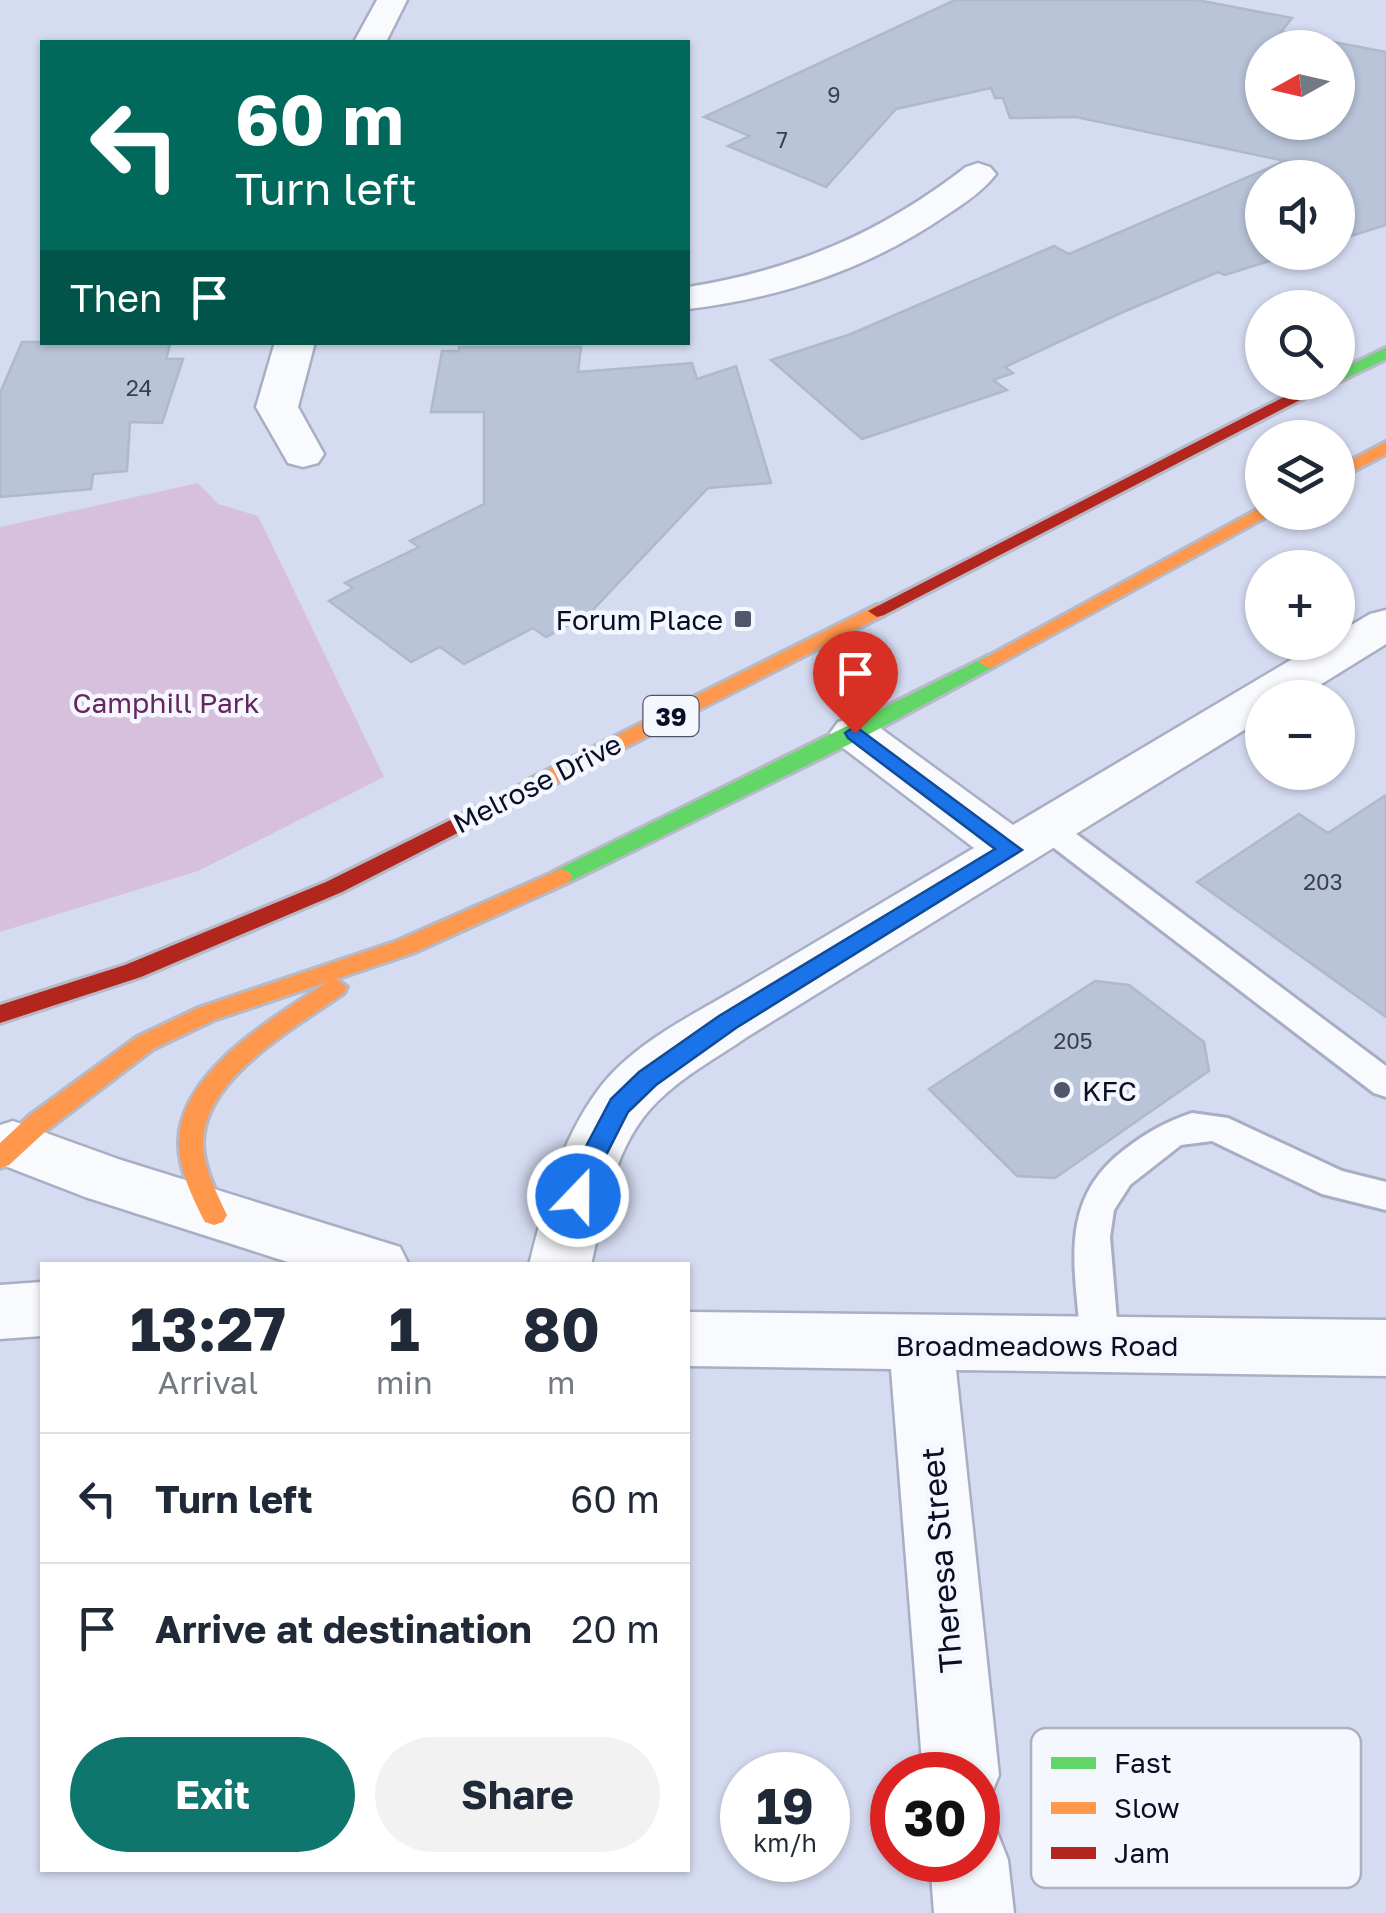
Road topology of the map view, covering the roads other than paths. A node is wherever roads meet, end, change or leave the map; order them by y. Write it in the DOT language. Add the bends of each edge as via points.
graph roads {
  1 [pos="392,0"];
  2 [pos="371,40"];
  3 [pos="978,174"];
  4 [pos="690,298"];
  5 [pos="294,345"];
  6 [pos="1386,352"];
  7 [pos="1355,368"];
  8 [pos="1292,400"];
  9 [pos="1386,448"];
  10 [pos="303,454"];
  11 [pos="1355,465"];
  12 [pos="1245,523"];
  13 [pos="1386,624"];
  14 [pos="1293,680"];
  15 [pos="1245,709"];
  16 [pos="855,733"];
  17 [pos="1029,839"];
  18 [pos="375,958"];
  19 [pos="0,1014"];
  20 [pos="1386,1084"];
  21 [pos="4,1147"];
  22 [pos="1386,1196"];
  23 [pos="214,1215"];
  24 [pos="368,1262"];
  25 [pos="561,1262"];
  26 [pos="40,1309"];
  27 [pos="0,1312"];
  28 [pos="690,1339"];
  29 [pos="920,1344"];
  30 [pos="1100,1345"];
  31 [pos="1386,1348"];
  32 [pos="959,1752"];
  33 [pos="971,1882"];
  34 [pos="974,1913"];
  1 -- 2 [label="street"];
  3 -- 4 [label="street" via="936,211 843,261 743,292"];
  5 -- 10 [label="street" via="277,407"];
  6 -- 7 [label="main road"];
  8 -- 19 [label="main road, Melrose Drive / 39" via="334,887 132,971"];
  9 -- 11 [label="main road"];
  12 -- 16 [label="main road"];
  13 -- 14 [label="street"];
  15 -- 17 [label="street"];
  16 -- 17 [label="street"];
  16 -- 18 [label="main road" via="569,873"];
  17 -- 20 [label="lane"];
  17 -- 25 [label="street" via="727,1022 647,1079 620,1105 585,1171"];
  18 -- 21 [label="main road" via="206,1014 145,1042"];
  18 -- 23 [label="main road" via="219,1074 200,1098 193,1166"];
  21 -- 23 [label="street"];
  22 -- 30 [label="lane" via="1335,1184 1216,1128 1192,1127 1169,1136 1117,1176 1096,1208"];
  23 -- 24 [label="street"];
  26 -- 27 [label="street"];
  28 -- 29 [label="street, Broadmeadows Road"];
  29 -- 30 [label="street, Broadmeadows Road"];
  29 -- 32 [label="street, Theresa Street"];
  30 -- 31 [label="street, Broadmeadows Road"];
  33 -- 34 [label="street"];
}
